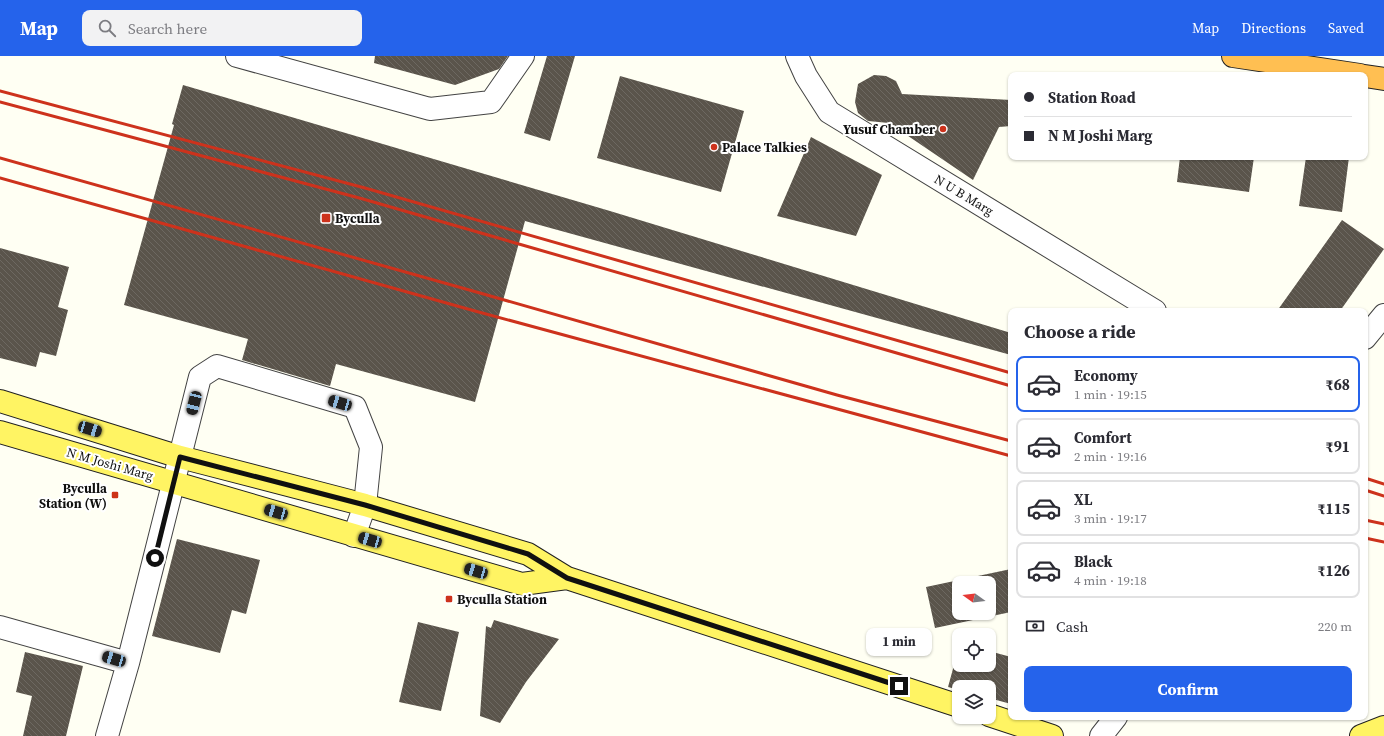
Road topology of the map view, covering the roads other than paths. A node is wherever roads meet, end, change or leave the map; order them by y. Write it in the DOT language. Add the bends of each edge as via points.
graph roads {
  1 [pos="237,56"];
  2 [pos="522,56"];
  3 [pos="797,56"];
  4 [pos="1233,56"];
  5 [pos="1340,72"];
  6 [pos="1368,77"];
  7 [pos="1384,80"];
  8 [pos="1150,308"];
  9 [pos="1384,315"];
  10 [pos="1368,334"];
  11 [pos="0,402"];
  12 [pos="0,432"];
  13 [pos="180,457"];
  14 [pos="174,483"];
  15 [pos="365,505"];
  16 [pos="354,536"];
  17 [pos="567,578"];
  18 [pos="0,627"];
  19 [pos="128,663"];
  20 [pos="952,704"];
  21 [pos="996,717"];
  22 [pos="1114,720"];
  23 [pos="1384,727"];
  24 [pos="107,736"];
  25 [pos="1052,736"];
  26 [pos="1101,736"];
  27 [pos="1361,736"];
  1 -- 2 [label="street" via="430,109 491,102"];
  3 -- 8 [label="street, N U B Marg" via="806,76 829,112"];
  4 -- 5 [label="highway"];
  6 -- 7 [label="highway"];
  9 -- 10 [label="street"];
  11 -- 13 [label="main road, N M Joshi Marg"];
  12 -- 14 [label="main road, N M Joshi Marg"];
  13 -- 14 [label="street"];
  13 -- 15 [label="main road, N M Joshi Marg"];
  13 -- 15 [label="street" via="200,376 217,366 355,407 371,447"];
  14 -- 16 [label="main road, N M Joshi Marg"];
  14 -- 19 [label="street"];
  15 -- 16 [label="street"];
  15 -- 17 [label="main road, N M Joshi Marg" via="528,554"];
  16 -- 17 [label="main road, N M Joshi Marg" via="522,584"];
  17 -- 20 [label="main road, N M Joshi Marg"];
  18 -- 19 [label="street"];
  19 -- 24 [label="street"];
  21 -- 25 [label="main road"];
  22 -- 26 [label="street"];
  23 -- 27 [label="main road"];
}
